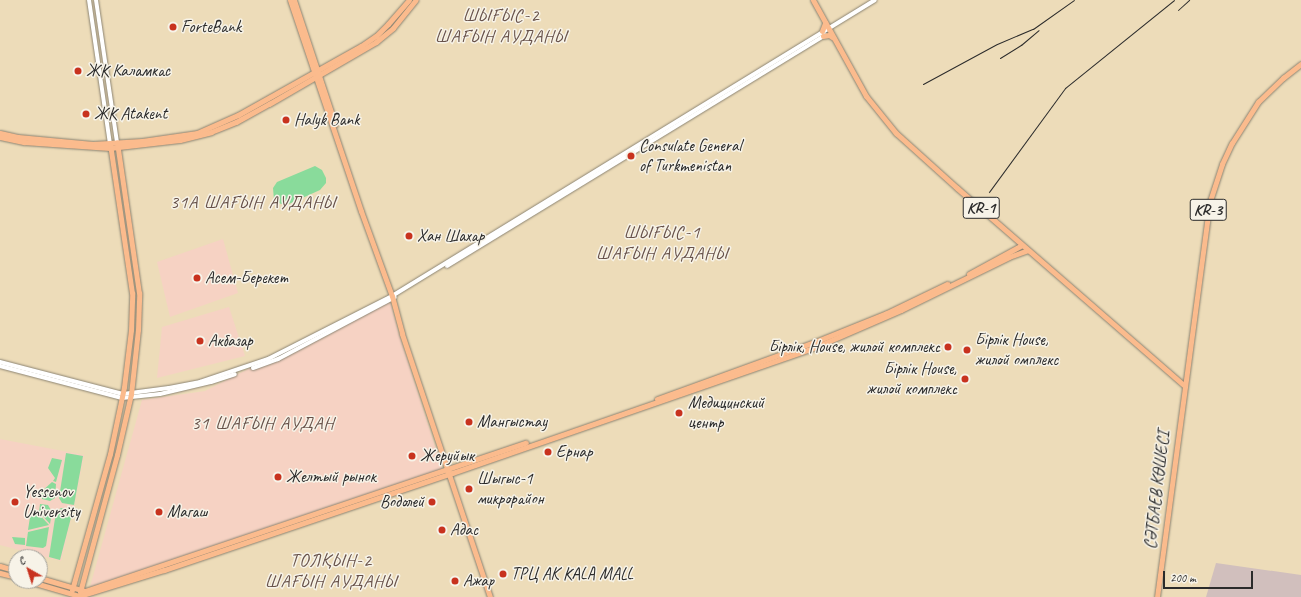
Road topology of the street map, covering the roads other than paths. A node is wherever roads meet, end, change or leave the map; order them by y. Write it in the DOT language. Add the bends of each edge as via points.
graph roads {
  1 [pos="89,0"];
  2 [pos="96,0"];
  3 [pos="290,0"];
  4 [pos="294,0"];
  5 [pos="409,0"];
  6 [pos="416,0"];
  7 [pos="812,0"];
  8 [pos="875,0"];
  9 [pos="827,28"];
  10 [pos="822,34"];
  11 [pos="832,38"];
  12 [pos="1301,64"];
  13 [pos="316,73"];
  14 [pos="0,133"];
  15 [pos="0,137"];
  16 [pos="118,145"];
  17 [pos="110,146"];
  18 [pos="1022,244"];
  19 [pos="1028,250"];
  20 [pos="394,296"];
  21 [pos="131,330"];
  22 [pos="138,330"];
  23 [pos="0,362"];
  24 [pos="0,366"];
  25 [pos="1185,386"];
  26 [pos="687,391"];
  27 [pos="122,396"];
  28 [pos="130,396"];
  29 [pos="449,471"];
  30 [pos="291,525"];
  31 [pos="48,580"];
  32 [pos="48,588"];
  33 [pos="73,588"];
  34 [pos="80,590"];
  35 [pos="71,596"];
  36 [pos="78,596"];
  37 [pos="490,597"];
  38 [pos="493,597"];
  39 [pos="1157,597"];
  1 -- 17 [label="street"];
  2 -- 16 [label="street"];
  3 -- 13 [label="main road"];
  4 -- 13 [label="main road"];
  5 -- 13 [label="main road" via="376,36"];
  6 -- 13 [label="main road" via="393,28 376,42"];
  7 -- 9 [label="main road, KR-1"];
  8 -- 9 [label="street"];
  9 -- 10 [label="main road"];
  9 -- 10 [label="street"];
  9 -- 11 [label="main road, KR-1"];
  10 -- 11 [label="main road"];
  10 -- 20 [label="street"];
  11 -- 18 [label="main road, KR-1" via="866,96 896,133"];
  12 -- 25 [label="main road, KR-3" via="1282,78 1258,102 1232,143 1215,185 1210,201"];
  13 -- 16 [label="main road" via="269,104 215,130 180,140"];
  13 -- 20 [label="main road"];
  14 -- 17 [label="main road" via="36,140"];
  15 -- 17 [label="main road" via="24,142"];
  16 -- 17 [label="main road"];
  16 -- 22 [label="main road" via="139,293"];
  17 -- 21 [label="main road" via="132,293"];
  18 -- 19 [label="main road, KR-1"];
  18 -- 26 [label="main road" via="968,274 887,313"];
  19 -- 25 [label="main road, KR-1"];
  19 -- 26 [label="main road" via="839,338"];
  20 -- 28 [label="street" via="278,359 211,382 160,394"];
  20 -- 29 [label="main road"];
  21 -- 22 [label="main road"];
  21 -- 27 [label="main road"];
  22 -- 28 [label="main road"];
  23 -- 27 [label="street"];
  24 -- 27 [label="street"];
  25 -- 39 [label="main road, СӘТБАЕВ КӨШЕСІ / KR-3"];
  26 -- 29 [label="main road"];
  27 -- 28 [label="street"];
  27 -- 33 [label="main road" via="110,454"];
  28 -- 34 [label="main road"];
  29 -- 30 [label="main road"];
  29 -- 37 [label="main road"];
  29 -- 38 [label="main road"];
  30 -- 34 [label="main road" via="85,591"];
  30 -- 36 [label="main road"];
  31 -- 33 [label="main road"];
  32 -- 35 [label="main road"];
  33 -- 34 [label="main road"];
  33 -- 35 [label="main road"];
  34 -- 36 [label="main road"];
  35 -- 36 [label="main road"];
}
